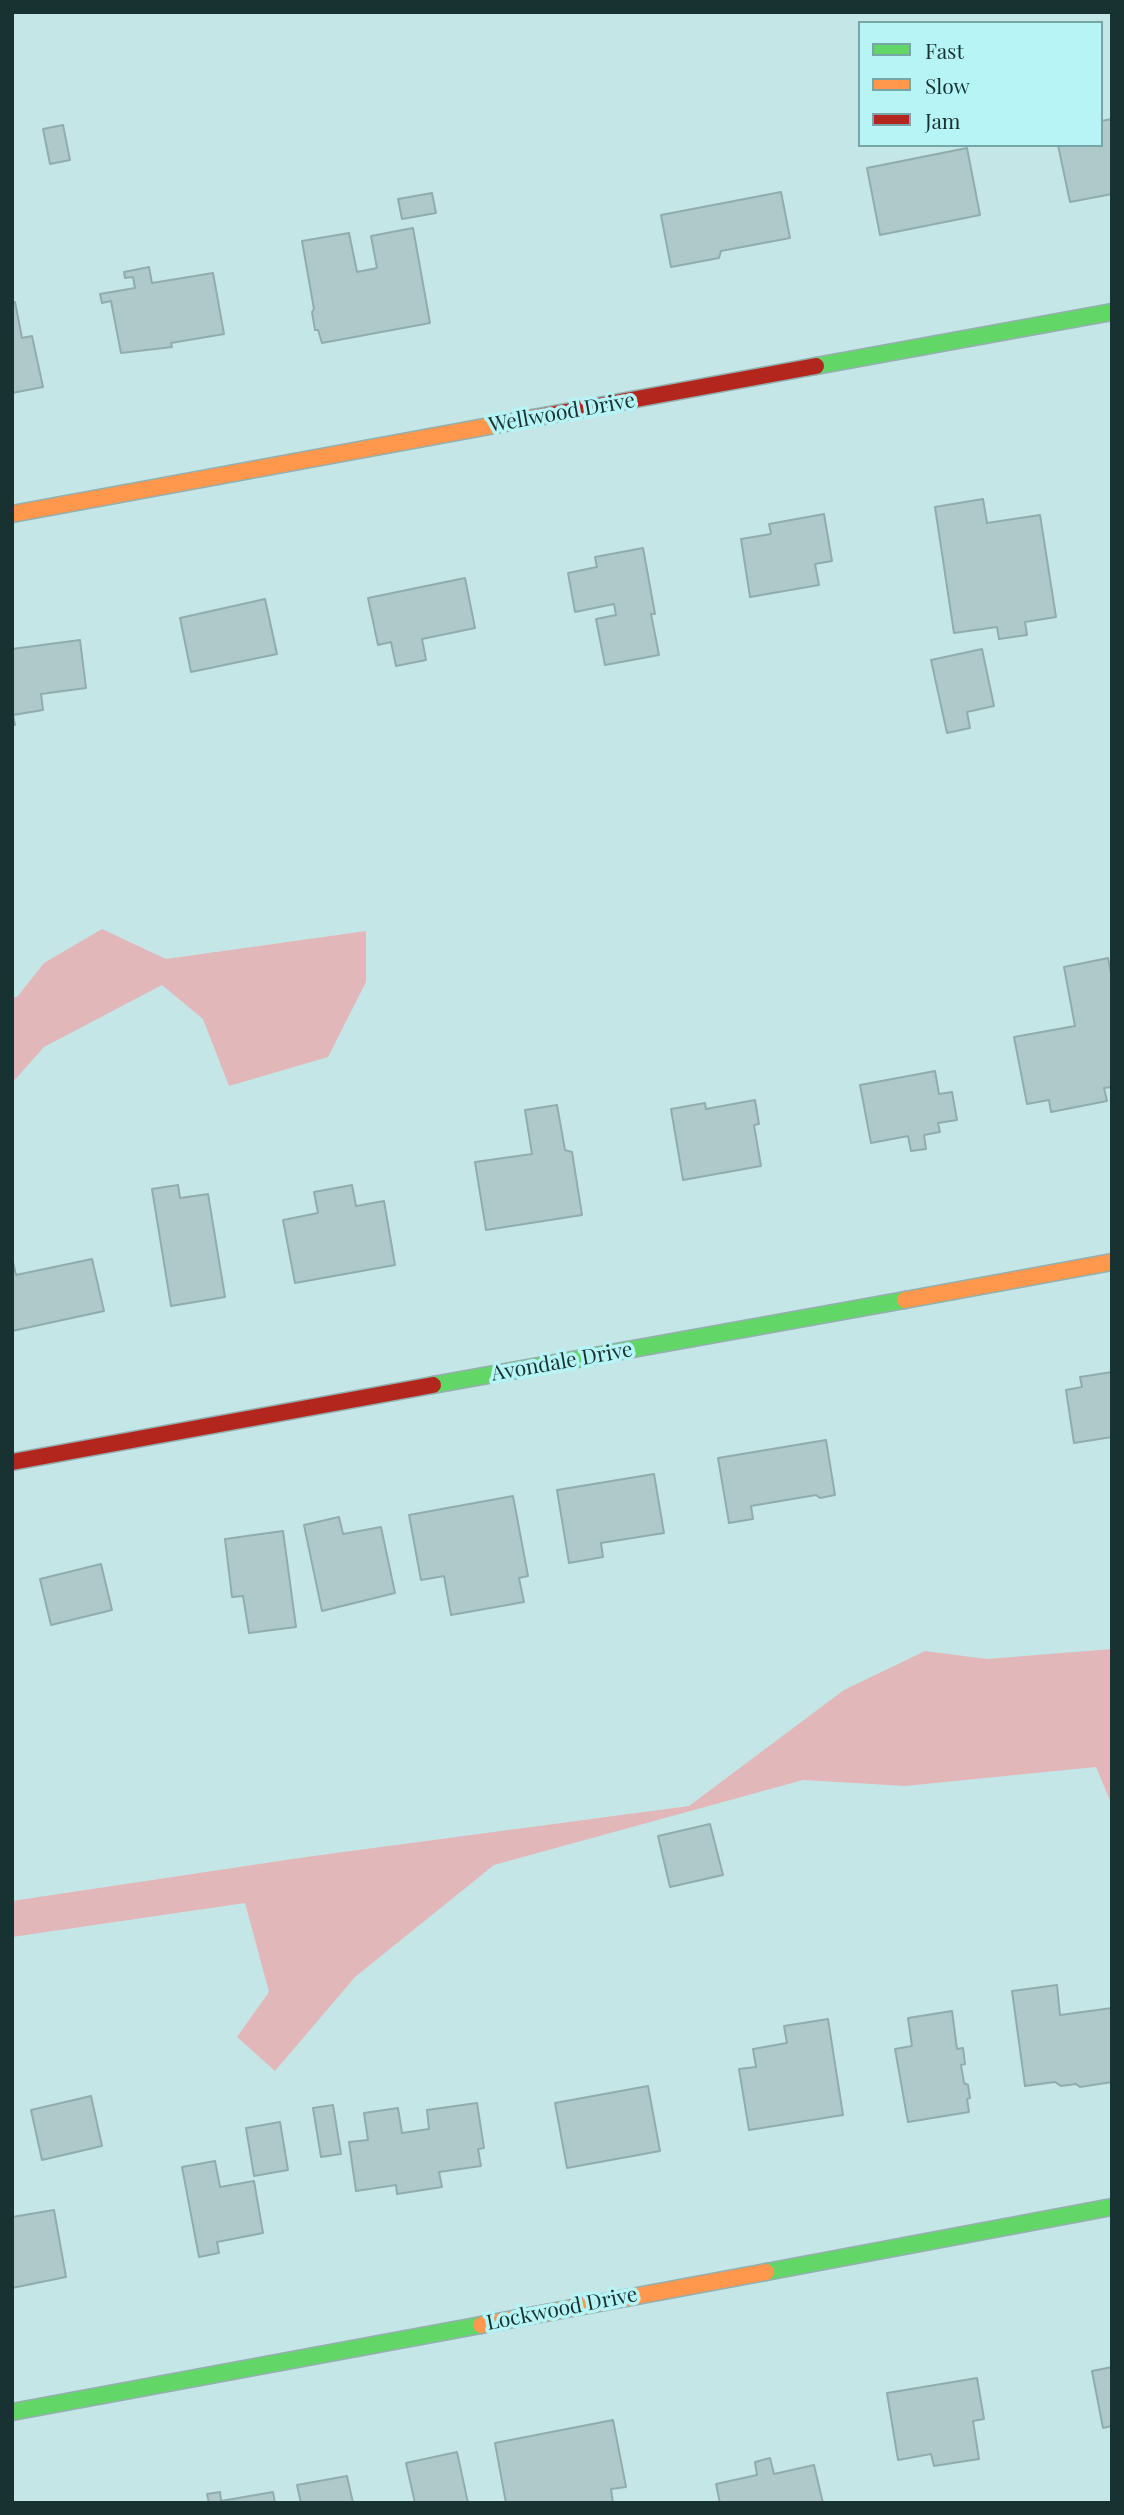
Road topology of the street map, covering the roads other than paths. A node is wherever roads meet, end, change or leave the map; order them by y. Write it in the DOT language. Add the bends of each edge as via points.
graph roads {
  1 [pos="1112,312"];
  2 [pos="12,514"];
  3 [pos="1112,1262"];
  4 [pos="12,1462"];
  5 [pos="1112,2207"];
  6 [pos="12,2412"];
  1 -- 2 [label="street, Wellwood Drive"];
  3 -- 4 [label="street, Avondale Drive"];
  5 -- 6 [label="street, Lockwood Drive"];
}
